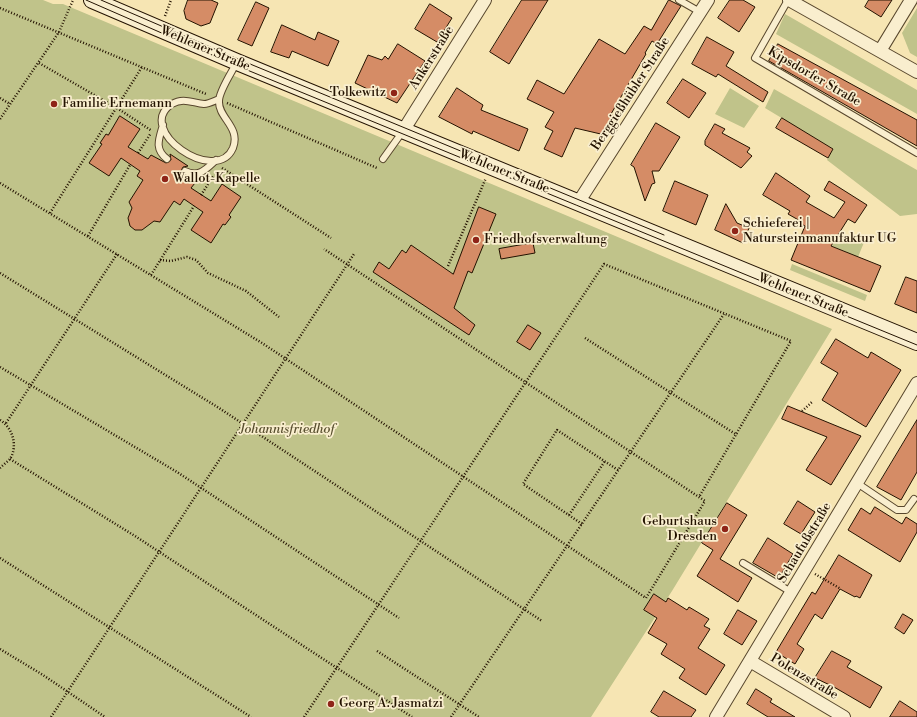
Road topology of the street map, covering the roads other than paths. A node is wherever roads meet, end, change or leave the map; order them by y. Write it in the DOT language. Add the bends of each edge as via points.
graph roads {
  1 [pos="92,0"];
  2 [pos="485,0"];
  3 [pos="679,0"];
  4 [pos="708,0"];
  5 [pos="790,0"];
  6 [pos="912,0"];
  7 [pos="700,12"];
  8 [pos="880,51"];
  9 [pos="237,62"];
  10 [pos="917,72"];
  11 [pos="219,99"];
  12 [pos="163,125"];
  13 [pos="403,131"];
  14 [pos="917,153"];
  15 [pos="167,159"];
  16 [pos="383,159"];
  17 [pos="216,160"];
  18 [pos="185,171"];
  19 [pos="578,203"];
  20 [pos="917,342"];
  21 [pos="917,383"];
  22 [pos="857,483"];
  23 [pos="914,499"];
  24 [pos="744,563"];
  25 [pos="791,592"];
  26 [pos="750,661"];
  27 [pos="716,717"];
  28 [pos="844,717"];
  1 -- 9 [label="main road, Wehlener Straße"];
  2 -- 13 [label="street, Ankerstraße"];
  3 -- 7 [label="lane"];
  4 -- 7 [label="street, Berggießhübler Straße"];
  5 -- 8 [label="street, Kipsdorfer Straße"];
  5 -- 14 [label="lane, Kipsdorfer Straße" via="755,58"];
  6 -- 8 [label="street"];
  7 -- 19 [label="street, Berggießhübler Straße"];
  8 -- 10 [label="street, Kipsdorfer Straße"];
  9 -- 11 [label="lane"];
  9 -- 13 [label="main road, Wehlener Straße"];
  11 -- 12 [label="lane" via="205,104 183,100 173,103 163,116"];
  11 -- 17 [label="lane" via="219,111 230,124 234,139 232,148 226,156"];
  12 -- 15 [label="lane" via="157,145 160,154"];
  12 -- 17 [label="lane" via="172,142 180,150 204,160"];
  13 -- 16 [label="lane"];
  13 -- 19 [label="main road, Wehlener Straße"];
  17 -- 18 [label="lane" via="202,173 192,174"];
  19 -- 20 [label="main road, Wehlener Straße"];
  21 -- 22 [label="street, Schaufußstraße"];
  22 -- 23 [label="lane" via="897,510 906,510"];
  22 -- 25 [label="street, Schaufußstraße"];
  24 -- 25 [label="lane"];
  25 -- 26 [label="street, Schaufußstraße"];
  26 -- 27 [label="street, Schaufußstraße"];
  26 -- 28 [label="street, Polenzstraße"];
}
